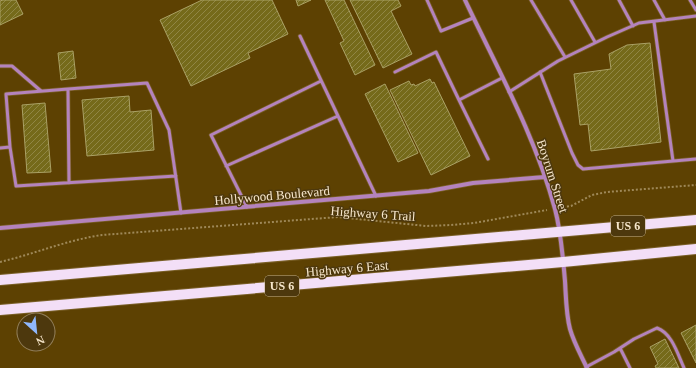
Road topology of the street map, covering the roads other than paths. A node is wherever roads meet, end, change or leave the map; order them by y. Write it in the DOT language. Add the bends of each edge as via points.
graph roads {
  1 [pos="426,0"];
  2 [pos="464,0"];
  3 [pos="531,0"];
  4 [pos="571,0"];
  5 [pos="619,0"];
  6 [pos="654,0"];
  7 [pos="690,0"];
  8 [pos="696,10"];
  9 [pos="696,16"];
  10 [pos="473,18"];
  11 [pos="665,20"];
  12 [pos="654,22"];
  13 [pos="633,26"];
  14 [pos="300,36"];
  15 [pos="595,42"];
  16 [pos="565,57"];
  17 [pos="0,66"];
  18 [pos="395,72"];
  19 [pos="540,72"];
  20 [pos="502,78"];
  21 [pos="322,81"];
  22 [pos="68,89"];
  23 [pos="42,91"];
  24 [pos="509,92"];
  25 [pos="459,100"];
  26 [pos="338,116"];
  27 [pos="10,147"];
  28 [pos="0,148"];
  29 [pos="696,159"];
  30 [pos="488,160"];
  31 [pos="673,161"];
  32 [pos="226,166"];
  33 [pos="176,176"];
  34 [pos="545,177"];
  35 [pos="69,183"];
  36 [pos="376,196"];
  37 [pos="247,207"];
  38 [pos="181,213"];
  39 [pos="696,220"];
  40 [pos="0,228"];
  41 [pos="559,232"];
  42 [pos="696,249"];
  43 [pos="563,262"];
  44 [pos="0,280"];
  45 [pos="0,310"];
  46 [pos="620,348"];
  47 [pos="587,367"];
  48 [pos="630,368"];
  49 [pos="684,368"];
  1 -- 10 [label="lane" via="441,31"];
  2 -- 10 [label="street, Boyrum Street"];
  3 -- 16 [label="lane"];
  4 -- 15 [label="lane"];
  5 -- 13 [label="lane"];
  6 -- 11 [label="lane"];
  7 -- 8 [label="lane"];
  9 -- 11 [label="lane"];
  10 -- 20 [label="street, Boyrum Street"];
  11 -- 12 [label="lane"];
  12 -- 13 [label="lane"];
  12 -- 31 [label="lane"];
  13 -- 15 [label="lane"];
  14 -- 21 [label="lane"];
  15 -- 16 [label="lane"];
  16 -- 19 [label="lane"];
  17 -- 23 [label="lane" via="12,66"];
  18 -- 25 [label="lane" via="436,52"];
  19 -- 24 [label="lane"];
  19 -- 31 [label="lane" via="572,153 583,169"];
  20 -- 24 [label="street, Boyrum Street"];
  20 -- 25 [label="lane"];
  21 -- 26 [label="lane"];
  21 -- 32 [label="lane" via="211,135"];
  22 -- 23 [label="lane"];
  22 -- 33 [label="lane" via="147,83 169,130"];
  22 -- 35 [label="lane"];
  23 -- 27 [label="lane" via="6,94"];
  24 -- 34 [label="street, Boyrum Street"];
  25 -- 30 [label="lane"];
  26 -- 32 [label="lane"];
  26 -- 36 [label="lane"];
  27 -- 28 [label="lane"];
  27 -- 35 [label="lane" via="16,186"];
  29 -- 31 [label="lane"];
  32 -- 37 [label="lane"];
  33 -- 35 [label="lane"];
  33 -- 38 [label="lane"];
  34 -- 36 [label="street, Hollywood Boulevard" via="473,183 429,191"];
  34 -- 41 [label="street, Boyrum Street"];
  36 -- 37 [label="street, Hollywood Boulevard"];
  37 -- 38 [label="street, Hollywood Boulevard"];
  38 -- 40 [label="street, Hollywood Boulevard"];
  39 -- 41 [label="main road, Highway 6 East / US 6"];
  41 -- 43 [label="street, Boyrum Street"];
  41 -- 44 [label="main road, Highway 6 East / US 6"];
  42 -- 43 [label="main road, Highway 6 East / US 6"];
  43 -- 45 [label="main road, Highway 6 East / US 6"];
  43 -- 47 [label="street, Boyrum Street" via="570,329"];
  46 -- 47 [label="lane"];
  46 -- 48 [label="lane"];
  46 -- 49 [label="lane" via="657,328 668,335"];
}
